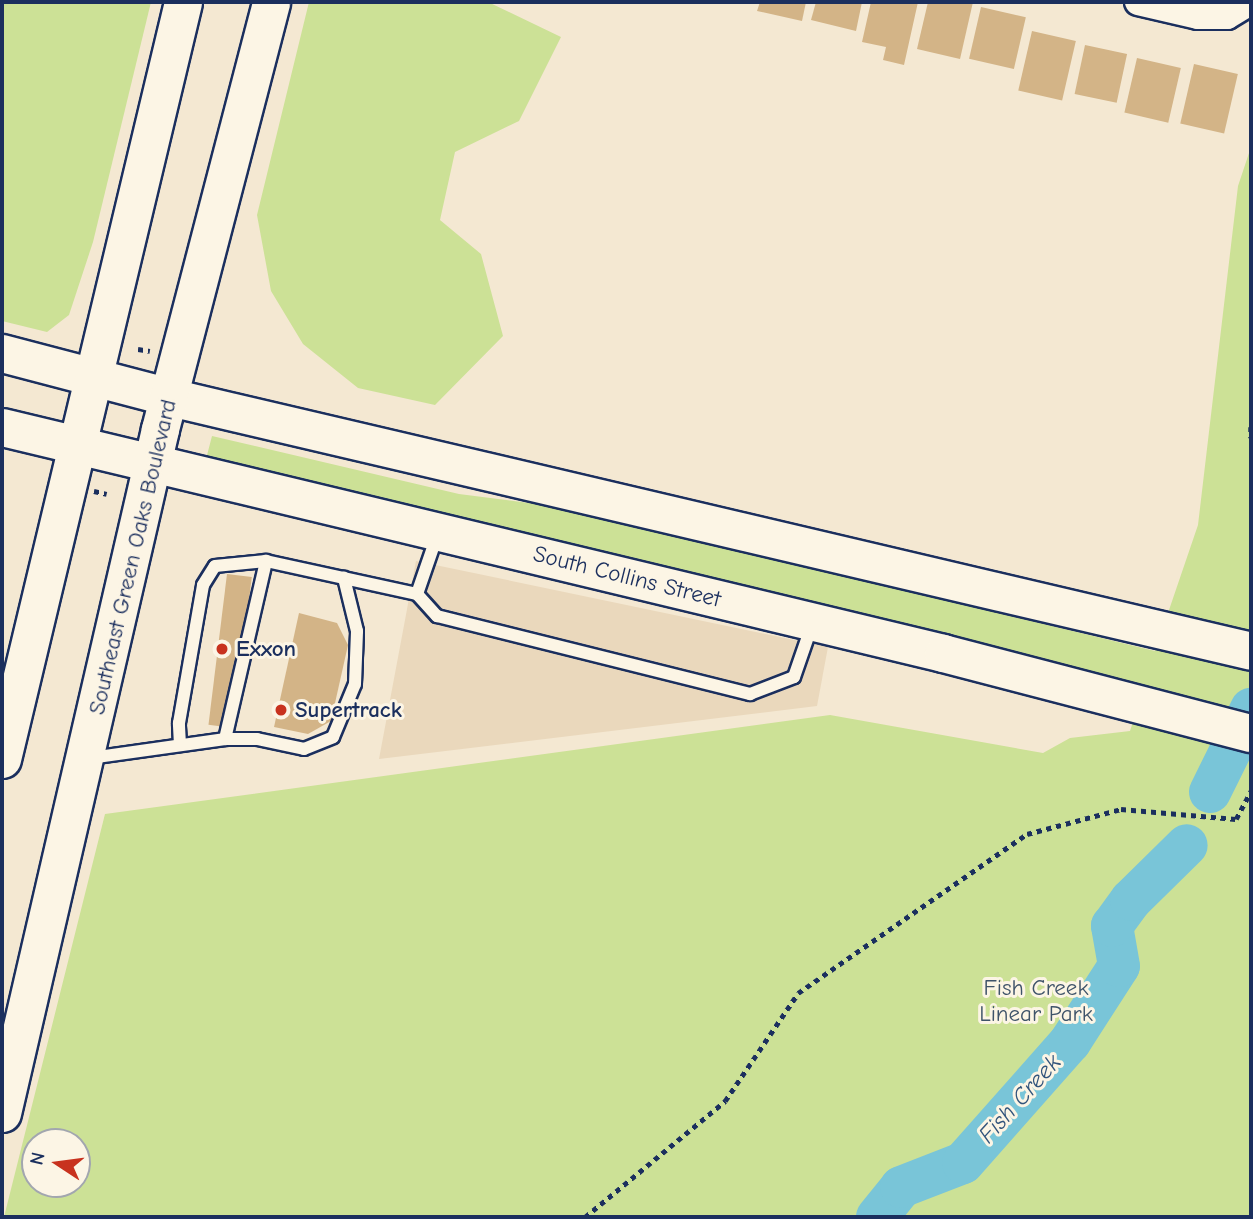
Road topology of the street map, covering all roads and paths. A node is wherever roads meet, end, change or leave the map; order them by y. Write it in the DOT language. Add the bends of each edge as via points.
graph roads {
  1 [pos="183,2"];
  2 [pos="271,2"];
  3 [pos="1138,2"];
  4 [pos="1250,2"];
  5 [pos="138,349"];
  6 [pos="154,352"];
  7 [pos="2,353"];
  8 [pos="93,377"];
  9 [pos="170,397"];
  10 [pos="2,427"];
  11 [pos="1251,427"];
  12 [pos="1251,438"];
  13 [pos="76,446"];
  14 [pos="153,466"];
  15 [pos="439,532"];
  16 [pos="267,561"];
  17 [pos="344,578"];
  18 [pos="417,594"];
  19 [pos="813,621"];
  20 [pos="1251,651"];
  21 [pos="1251,733"];
  22 [pos="225,738"];
  23 [pos="180,745"];
  24 [pos="2,759"];
  25 [pos="86,759"];
  26 [pos="1251,791"];
  27 [pos="2,1113"];
  28 [pos="585,1217"];
  1 -- 8 [label="main road"];
  2 -- 9 [label="main road, Southeast Green Oaks Boulevard"];
  3 -- 4 [label="street" via="1198,16 1227,16"];
  5 -- 6 [label="path"];
  7 -- 8 [label="main road"];
  8 -- 9 [label="main road"];
  8 -- 13 [label="main road"];
  9 -- 14 [label="main road, Southeast Green Oaks Boulevard"];
  9 -- 20 [label="main road"];
  10 -- 13 [label="main road, South Collins Street"];
  11 -- 12 [label="path"];
  13 -- 14 [label="main road, South Collins Street"];
  13 -- 24 [label="main road"];
  14 -- 15 [label="main road, South Collins Street"];
  14 -- 25 [label="main road, Southeast Green Oaks Boulevard"];
  15 -- 18 [label="lane"];
  15 -- 19 [label="main road, South Collins Street"];
  16 -- 17 [label="lane"];
  16 -- 22 [label="lane"];
  16 -- 23 [label="lane" via="215,566 203,585 179,723"];
  17 -- 18 [label="lane"];
  17 -- 22 [label="lane" via="357,631 355,684 333,737 304,749"];
  18 -- 19 [label="lane" via="437,616 750,694 794,677"];
  19 -- 21 [label="main road, South Collins Street"];
  22 -- 23 [label="lane"];
  23 -- 25 [label="lane"];
  25 -- 27 [label="main road, Southeast Green Oaks Boulevard"];
  26 -- 28 [label="path" via="1236,819 1121,809 1027,834 798,993 726,1101"];
}
